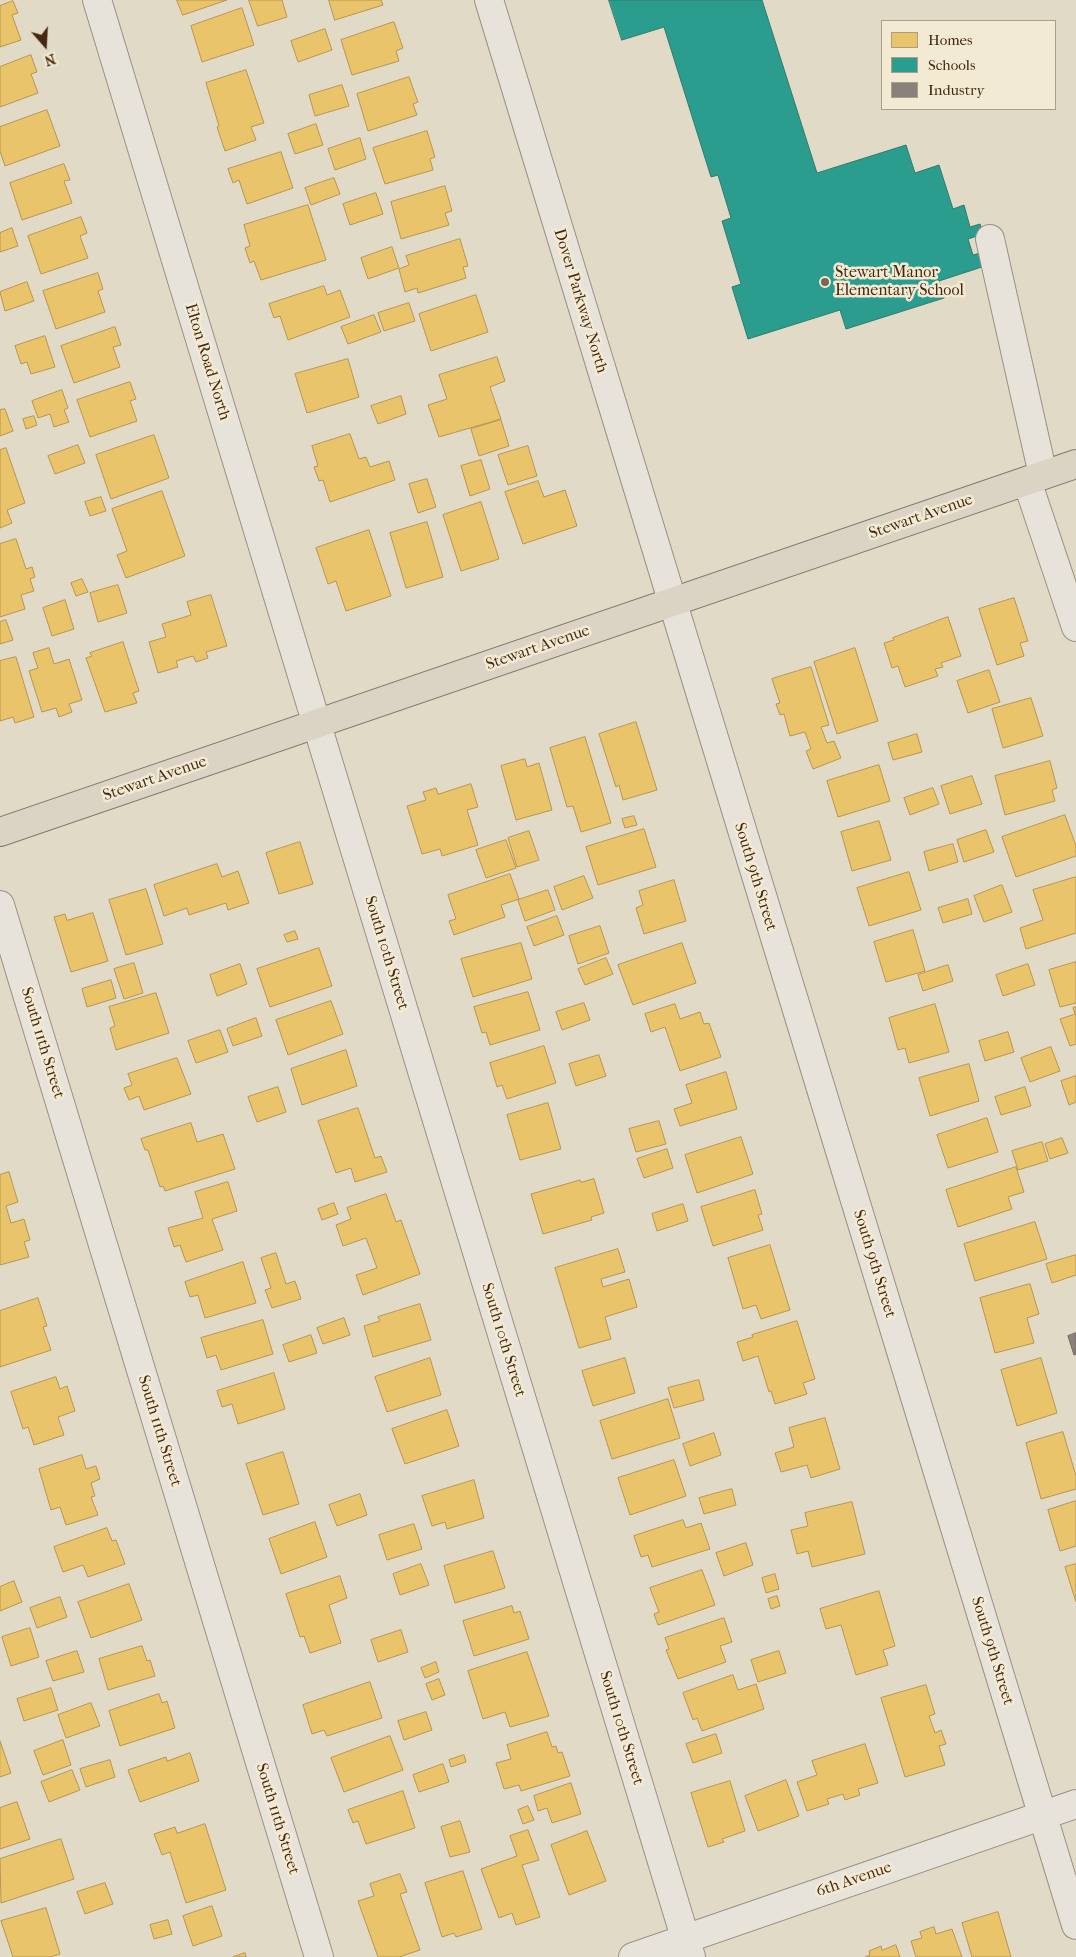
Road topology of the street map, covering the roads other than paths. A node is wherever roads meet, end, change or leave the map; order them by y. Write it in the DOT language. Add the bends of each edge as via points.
graph roads {
  1 [pos="97,0"];
  2 [pos="489,0"];
  3 [pos="990,239"];
  4 [pos="1076,464"];
  5 [pos="1035,478"];
  6 [pos="672,603"];
  7 [pos="1076,627"];
  8 [pos="316,724"];
  9 [pos="0,832"];
  10 [pos="0,905"];
  11 [pos="1076,1804"];
  12 [pos="1042,1815"];
  13 [pos="1076,1925"];
  14 [pos="688,1948"];
  15 [pos="319,1957"];
  16 [pos="633,1957"];
  1 -- 8 [label="street, Elton Road North"];
  2 -- 6 [label="street, Dover Parkway North"];
  3 -- 5 [label="street"];
  4 -- 5 [label="main road, Stewart Avenue"];
  5 -- 6 [label="main road, Stewart Avenue"];
  5 -- 7 [label="street"];
  6 -- 8 [label="main road, Stewart Avenue"];
  6 -- 12 [label="street, South 9th Street"];
  8 -- 9 [label="main road, Stewart Avenue"];
  8 -- 14 [label="street, South 10th Street"];
  10 -- 15 [label="street, South 11th Street"];
  11 -- 12 [label="street, 6th Avenue"];
  12 -- 13 [label="street, South 9th Street"];
  12 -- 14 [label="street, 6th Avenue"];
  14 -- 16 [label="street, 6th Avenue"];
}
